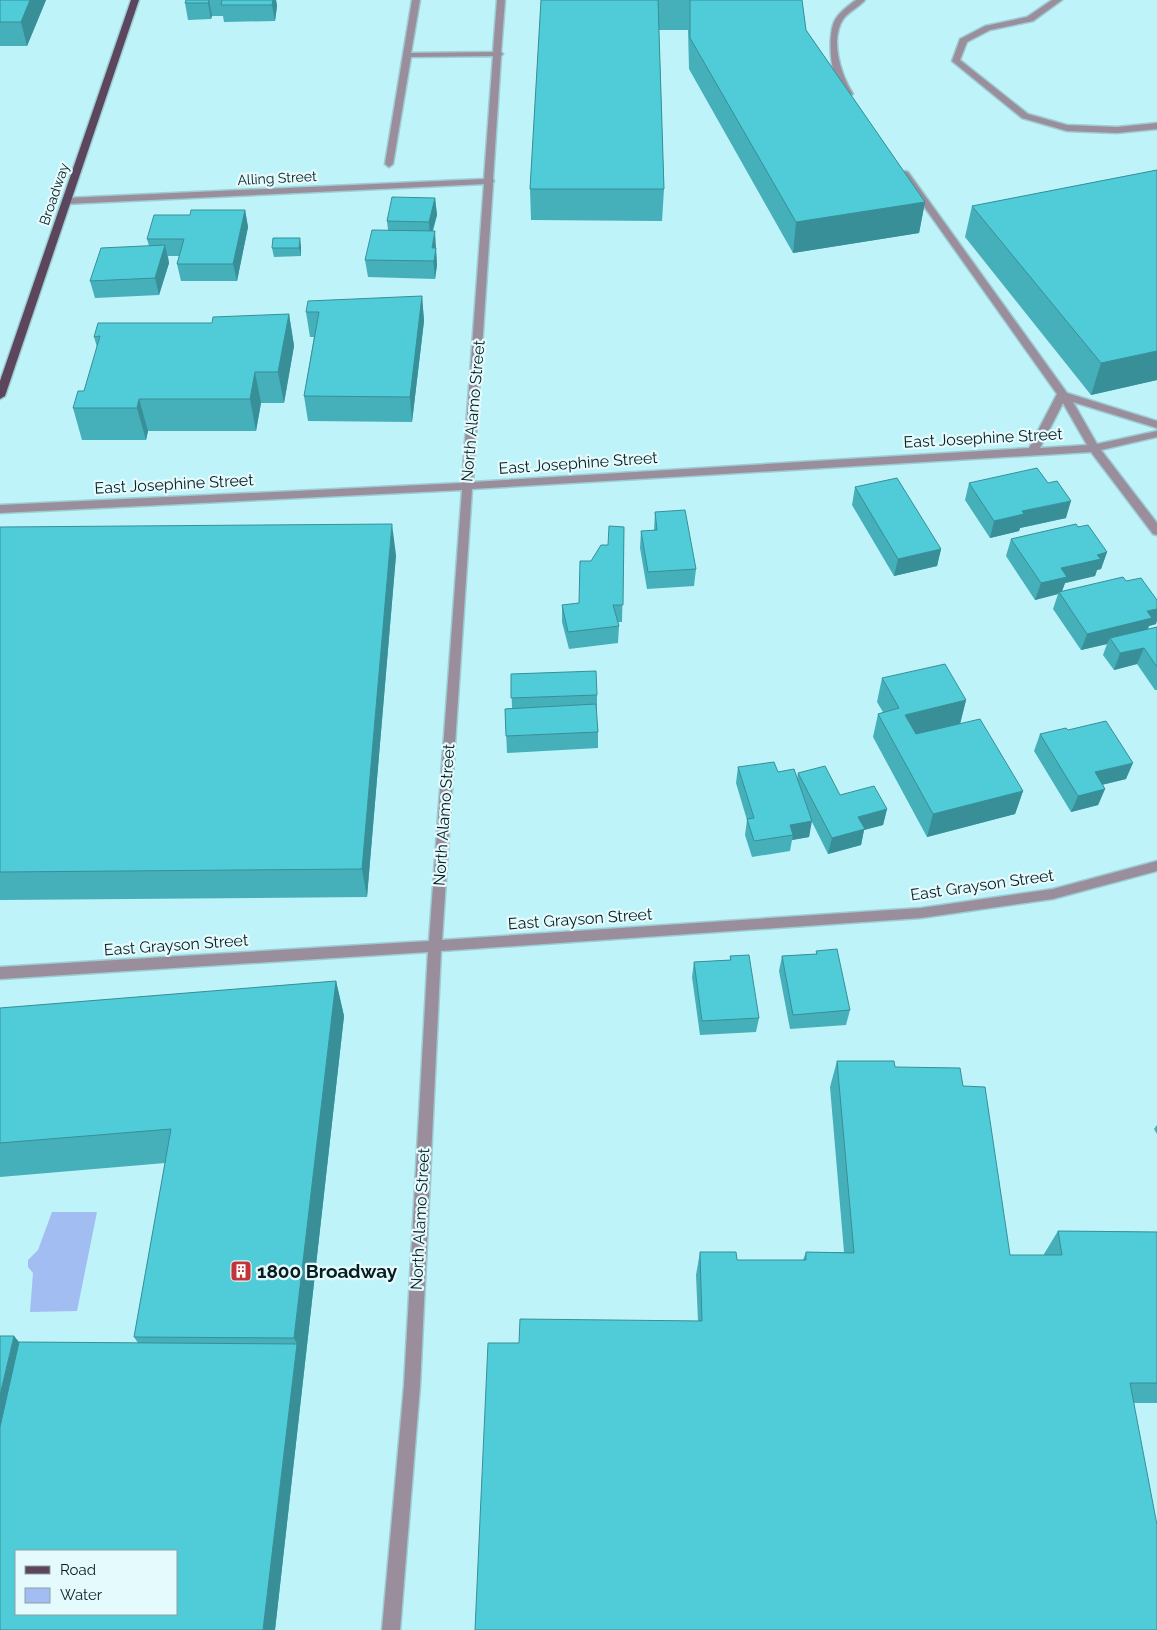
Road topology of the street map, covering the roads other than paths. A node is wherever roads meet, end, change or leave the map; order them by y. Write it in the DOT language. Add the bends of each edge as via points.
graph roads {
  1 [pos="135,0"];
  2 [pos="416,0"];
  3 [pos="501,0"];
  4 [pos="861,0"];
  5 [pos="1058,0"];
  6 [pos="499,54"];
  7 [pos="407,55"];
  8 [pos="854,100"];
  9 [pos="1157,126"];
  10 [pos="389,164"];
  11 [pos="899,164"];
  12 [pos="490,181"];
  13 [pos="66,201"];
  14 [pos="1062,395"];
  15 [pos="0,396"];
  16 [pos="1157,425"];
  17 [pos="1157,434"];
  18 [pos="1094,448"];
  19 [pos="1033,450"];
  20 [pos="467,486"];
  21 [pos="0,509"];
  22 [pos="1157,531"];
  23 [pos="1157,866"];
  24 [pos="435,946"];
  25 [pos="0,973"];
  26 [pos="391,1630"];
  1 -- 13 [label="main road, Broadway"];
  2 -- 7 [label="street"];
  3 -- 6 [label="street, North Alamo Street"];
  4 -- 8 [label="street" via="838,20 833,44 842,84"];
  5 -- 9 [label="street" via="1030,19 988,28 963,41 956,61 1025,116 1067,128 1117,130"];
  6 -- 7 [label="street"];
  6 -- 12 [label="street, North Alamo Street"];
  7 -- 10 [label="street"];
  11 -- 14 [label="street"];
  12 -- 13 [label="street, Alling Street"];
  12 -- 20 [label="street, North Alamo Street"];
  13 -- 15 [label="main road, Broadway"];
  14 -- 16 [label="street"];
  14 -- 18 [label="street"];
  14 -- 19 [label="street"];
  17 -- 18 [label="street, East Josephine Street"];
  18 -- 19 [label="street, East Josephine Street"];
  18 -- 22 [label="street"];
  19 -- 20 [label="street, East Josephine Street"];
  20 -- 21 [label="street, East Josephine Street"];
  20 -- 24 [label="street, North Alamo Street"];
  23 -- 24 [label="street, East Grayson Street" via="1053,894 920,913"];
  24 -- 25 [label="street, East Grayson Street"];
  24 -- 26 [label="street, North Alamo Street" via="412,1386"];
}
